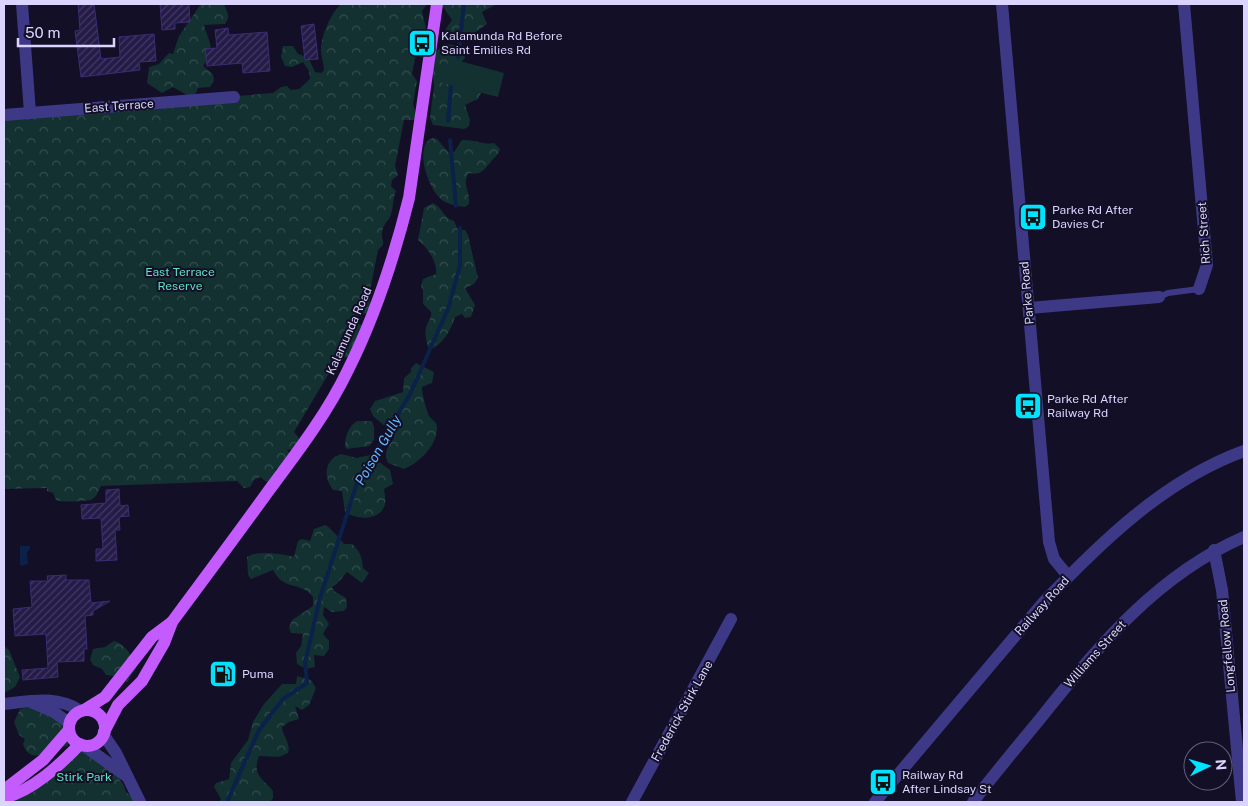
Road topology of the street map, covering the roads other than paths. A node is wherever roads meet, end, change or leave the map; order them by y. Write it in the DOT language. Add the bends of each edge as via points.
graph roads {
  1 [pos="22,4"];
  2 [pos="438,4"];
  3 [pos="1002,4"];
  4 [pos="1184,4"];
  5 [pos="234,97"];
  6 [pos="30,113"];
  7 [pos="4,115"];
  8 [pos="1199,289"];
  9 [pos="1159,297"];
  10 [pos="1029,308"];
  11 [pos="1244,451"];
  12 [pos="1244,536"];
  13 [pos="1214,550"];
  14 [pos="1068,576"];
  15 [pos="731,619"];
  16 [pos="172,622"];
  17 [pos="31,702"];
  18 [pos="4,704"];
  19 [pos="83,710"];
  20 [pos="69,727"];
  21 [pos="104,733"];
  22 [pos="81,745"];
  23 [pos="129,778"];
  24 [pos="4,790"];
  25 [pos="4,798"];
  26 [pos="979,800"];
  27 [pos="140,802"];
  28 [pos="632,802"];
  29 [pos="875,802"];
  30 [pos="1242,802"];
  1 -- 6 [label="street"];
  2 -- 16 [label="main road, Kalamunda Road" via="409,198 394,255 370,322 348,370 302,446"];
  3 -- 10 [label="street, Parke Road"];
  4 -- 8 [label="street, Rich Street" via="1207,265"];
  5 -- 6 [label="street, East Terrace"];
  6 -- 7 [label="street, East Terrace"];
  8 -- 9 [label="lane, Rich Street"];
  9 -- 10 [label="street, Rich Street"];
  10 -- 14 [label="street, Parke Road" via="1049,542 1054,559"];
  11 -- 14 [label="street, Railway Road" via="1204,468 1159,498 1116,531"];
  12 -- 13 [label="street, Williams Street"];
  13 -- 26 [label="street, Williams Street" via="1167,582 1126,619 1080,669"];
  13 -- 30 [label="street, Longfellow Road" via="1222,590"];
  14 -- 29 [label="street, Railway Road"];
  15 -- 28 [label="street, Frederick Stirk Lane"];
  16 -- 19 [label="main road, Kalamunda Road" via="152,637 105,697"];
  16 -- 21 [label="main road, Kalamunda Road" via="142,681 118,705"];
  17 -- 18 [label="street"];
  17 -- 19 [label="street" via="50,699"];
  17 -- 20 [label="street" via="54,712"];
  19 -- 20 [label="main road" via="72,718"];
  19 -- 21 [label="main road" via="100,716"];
  20 -- 22 [label="main road" via="71,737"];
  20 -- 24 [label="main road" via="43,760"];
  21 -- 22 [label="main road" via="97,742"];
  21 -- 23 [label="street"];
  22 -- 23 [label="street"];
  22 -- 25 [label="main road" via="38,781"];
  23 -- 27 [label="street"];
}
